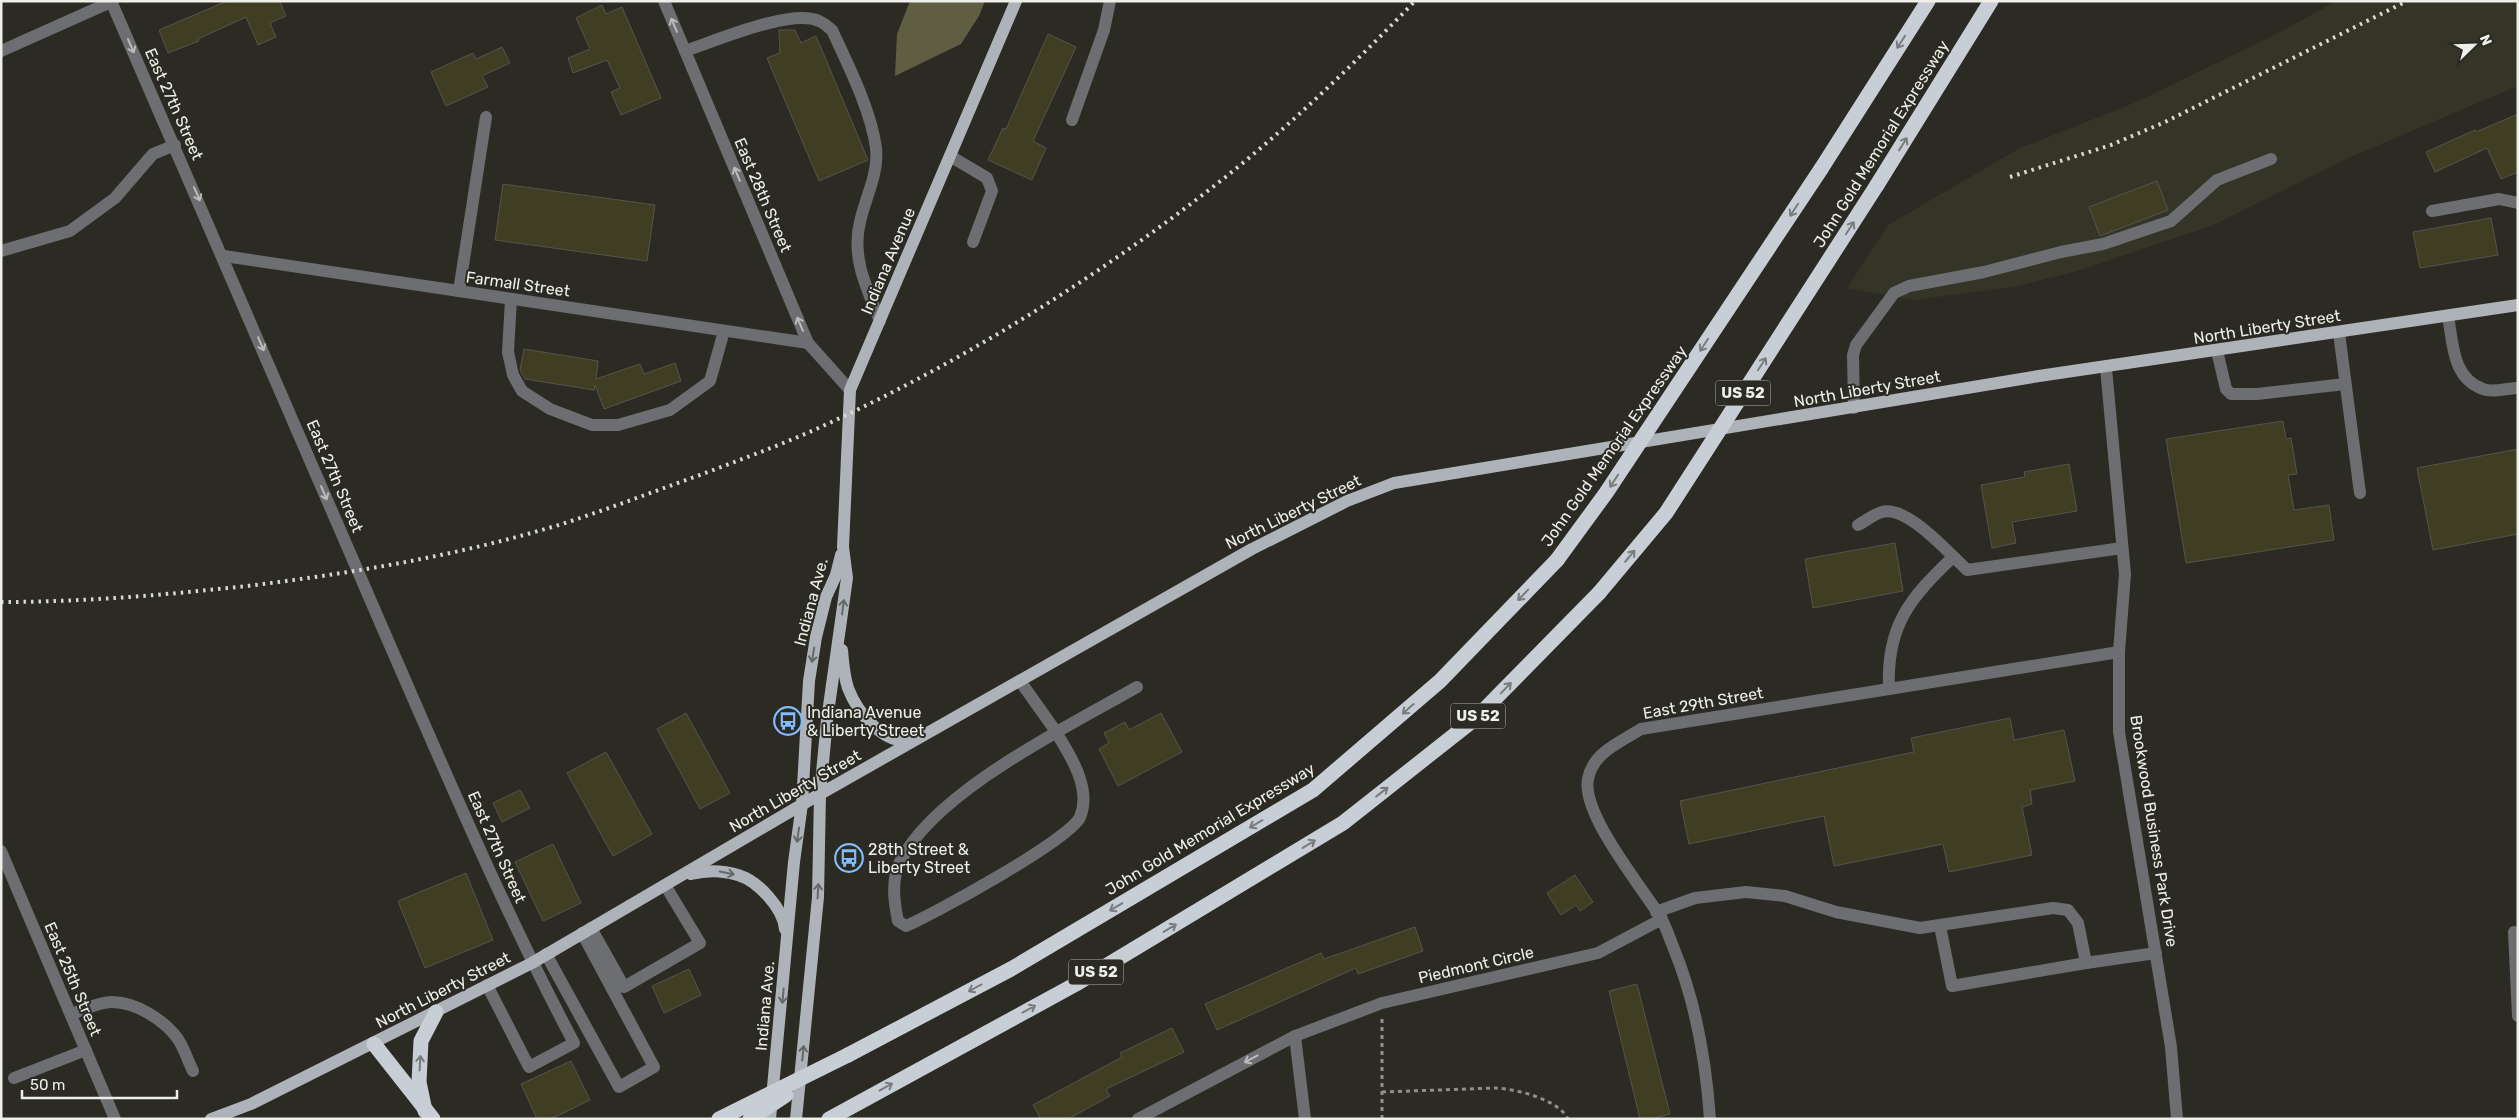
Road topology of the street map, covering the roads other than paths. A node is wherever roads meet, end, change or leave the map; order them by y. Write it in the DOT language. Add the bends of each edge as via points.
graph roads {
  1 [pos="664,1"];
  2 [pos="1016,1"];
  3 [pos="1110,1"];
  4 [pos="1928,1"];
  5 [pos="1991,1"];
  6 [pos="112,2"];
  7 [pos="685,51"];
  8 [pos="1,52"];
  9 [pos="486,116"];
  10 [pos="1072,120"];
  11 [pos="175,145"];
  12 [pos="950,156"];
  13 [pos="2271,159"];
  14 [pos="2518,203"];
  15 [pos="2432,211"];
  16 [pos="973,242"];
  17 [pos="1,251"];
  18 [pos="224,256"];
  19 [pos="459,291"];
  20 [pos="511,299"];
  21 [pos="2518,306"];
  22 [pos="2448,316"];
  23 [pos="880,321"];
  24 [pos="724,331"];
  25 [pos="2340,332"];
  26 [pos="808,344"];
  27 [pos="2217,351"];
  28 [pos="2106,368"];
  29 [pos="2346,384"];
  30 [pos="2518,388"];
  31 [pos="850,390"];
  32 [pos="1854,408"];
  33 [pos="2360,493"];
  34 [pos="1858,525"];
  35 [pos="843,546"];
  36 [pos="2122,548"];
  37 [pos="1953,557"];
  38 [pos="840,630"];
  39 [pos="2119,652"];
  40 [pos="1020,681"];
  41 [pos="1137,687"];
  42 [pos="1889,689"];
  43 [pos="938,727"];
  44 [pos="1056,733"];
  45 [pos="820,794"];
  46 [pos="802,804"];
  47 [pos="1,851"];
  48 [pos="679,877"];
  49 [pos="665,885"];
  50 [pos="1659,915"];
  51 [pos="1940,926"];
  52 [pos="587,931"];
  53 [pos="2514,932"];
  54 [pos="786,953"];
  55 [pos="2156,953"];
  56 [pos="546,954"];
  57 [pos="532,963"];
  58 [pos="2086,963"];
  59 [pos="487,985"];
  60 [pos="436,1012"];
  61 [pos="71,1014"];
  62 [pos="2518,1016"];
  63 [pos="1294,1036"];
  64 [pos="374,1044"];
  65 [pos="86,1050"];
  66 [pos="848,1055"];
  67 [pos="193,1071"];
  68 [pos="14,1078"];
  69 [pos="429,1115"];
  70 [pos="835,1116"];
  71 [pos="116,1119"];
  72 [pos="211,1119"];
  73 [pos="720,1119"];
  74 [pos="750,1119"];
  75 [pos="770,1119"];
  76 [pos="796,1119"];
  77 [pos="1138,1119"];
  78 [pos="1305,1119"];
  79 [pos="1710,1119"];
  80 [pos="2177,1119"];
  7 -- 1 [label="street, East 28th Street, one-way"];
  2 -- 12 [label="main road, Indiana Avenue"];
  3 -- 10 [label="street" via="1104,30"];
  4 -- 66 [label="highway, John Gold Memorial Expressway / US 52, one-way, bridge" via="1606,493 1557,560 1440,681 1313,790 1011,969"];
  70 -- 5 [label="highway, John Gold Memorial Expressway / US 52, one-way, bridge" via="1076,984 1343,822 1476,718 1599,593 1666,512 1877,185"];
  6 -- 8 [label="street"];
  6 -- 11 [label="street, East 27th Street, one-way"];
  7 -- 23 [label="street" via="773,22 802,17 819,21 832,30 868,118 876,149 875,173 856,243 859,265"];
  26 -- 7 [label="street, East 28th Street, one-way"];
  9 -- 19 [label="street"];
  11 -- 17 [label="street" via="153,154 115,198 70,232"];
  11 -- 18 [label="street, East 27th Street, one-way"];
  12 -- 16 [label="street" via="987,178 992,191"];
  12 -- 23 [label="main road, Indiana Avenue"];
  13 -- 32 [label="street" via="2217,180 2171,221 2103,244 1909,286 1894,293 1856,345 1853,355"];
  14 -- 15 [label="street" via="2499,199"];
  18 -- 19 [label="street, Farmall Street"];
  18 -- 57 [label="street, East 27th Street, one-way" via="357,571"];
  19 -- 20 [label="street, Farmall Street"];
  20 -- 24 [label="street, Farmall Street"];
  20 -- 24 [label="street" via="508,352 513,375 522,391 550,409 592,425 618,425 670,410 710,381"];
  21 -- 22 [label="main road, North Liberty Street"];
  22 -- 25 [label="main road, North Liberty Street"];
  22 -- 30 [label="street" via="2456,362 2464,376 2484,390"];
  23 -- 31 [label="main road, Indiana Avenue"];
  24 -- 26 [label="street, Farmall Street"];
  25 -- 27 [label="main road, North Liberty Street"];
  25 -- 29 [label="street"];
  26 -- 31 [label="street, East 28th Street"];
  27 -- 28 [label="main road, North Liberty Street"];
  27 -- 29 [label="street" via="2226,389 2231,394"];
  28 -- 32 [label="main road, North Liberty Street" via="2039,376"];
  28 -- 36 [label="street, Brookwood Business Park Drive"];
  29 -- 33 [label="street"];
  31 -- 35 [label="main road, Indiana Avenue"];
  32 -- 40 [label="main road, North Liberty Street" via="1394,483 1347,501 1252,549"];
  34 -- 37 [label="street" via="1883,511 1898,512 1914,521"];
  38 -- 35 [label="main road, Indiana Ave., one-way" via="847,578"];
  35 -- 46 [label="main road, Indiana Ave., one-way" via="836,575 826,597 809,681"];
  36 -- 37 [label="street" via="1967,570"];
  36 -- 39 [label="street, Brookwood Business Park Drive" via="2124,574"];
  37 -- 42 [label="street" via="1918,590 1895,631 1887,662"];
  38 -- 43 [label="main road" via="847,686 865,717 892,740 904,742"];
  38 -- 45 [label="main road, Indiana Ave."];
  39 -- 42 [label="street, East 29th Street"];
  39 -- 55 [label="street, Brookwood Business Park Drive" via="2119,732"];
  40 -- 43 [label="main road, North Liberty Street"];
  40 -- 44 [label="street"];
  41 -- 44 [label="street"];
  42 -- 50 [label="street, East 29th Street" via="1641,729 1601,754 1588,779 1592,807 1609,840"];
  43 -- 45 [label="main road, North Liberty Street"];
  44 -- 44 [label="street" via="1079,779 1084,798 1080,818 1061,837 924,918 906,926 898,921 893,898 899,863 923,829 958,797"];
  45 -- 46 [label="main road, North Liberty Street"];
  76 -- 45 [label="main road, Indiana Ave., one-way" via="818,897"];
  46 -- 48 [label="main road, North Liberty Street"];
  46 -- 54 [label="main road, Indiana Ave., one-way"];
  47 -- 61 [label="street, East 25th Street"];
  48 -- 49 [label="main road, North Liberty Street"];
  48 -- 54 [label="main road, one-way" via="720,871 740,876 755,885 778,908 784,921"];
  49 -- 52 [label="main road, North Liberty Street"];
  49 -- 52 [label="street" via="700,943 624,987"];
  50 -- 51 [label="street, Piedmont Circle" via="1695,898 1746,892 1785,896 1836,912 1920,928"];
  50 -- 63 [label="street, Piedmont Circle" via="1598,953 1382,1003"];
  50 -- 79 [label="street, East 29th Street" via="1688,984 1707,1078"];
  51 -- 58 [label="street, Piedmont Circle" via="2053,908 2068,910 2078,923"];
  51 -- 58 [label="street" via="1952,986"];
  52 -- 56 [label="main road, North Liberty Street"];
  52 -- 56 [label="street" via="654,1067 619,1087"];
  53 -- 62 [label="street"];
  54 -- 75 [label="main road, Indiana Ave., one-way"];
  55 -- 58 [label="street"];
  55 -- 80 [label="street, Brookwood Business Park Drive" via="2171,1047"];
  56 -- 57 [label="main road, North Liberty Street"];
  57 -- 59 [label="main road, North Liberty Street"];
  57 -- 59 [label="street, East 27th Street" via="574,1043 529,1067"];
  59 -- 60 [label="main road, North Liberty Street"];
  60 -- 64 [label="main road, North Liberty Street"];
  69 -- 60 [label="highway, one-way" via="419,1082 421,1041"];
  61 -- 65 [label="street, East 25th Street"];
  61 -- 67 [label="street" via="112,1002 153,1016 178,1040"];
  63 -- 77 [label="street, Piedmont Circle, one-way"];
  63 -- 78 [label="street"];
  64 -- 69 [label="highway"];
  64 -- 72 [label="main road, North Liberty Street" via="251,1104"];
  65 -- 68 [label="street"];
  65 -- 71 [label="street, East 25th Street"];
  66 -- 73 [label="highway, bridge"];
  66 -- 74 [label="highway, John Gold Memorial Expressway / US 52, bridge"];
}
